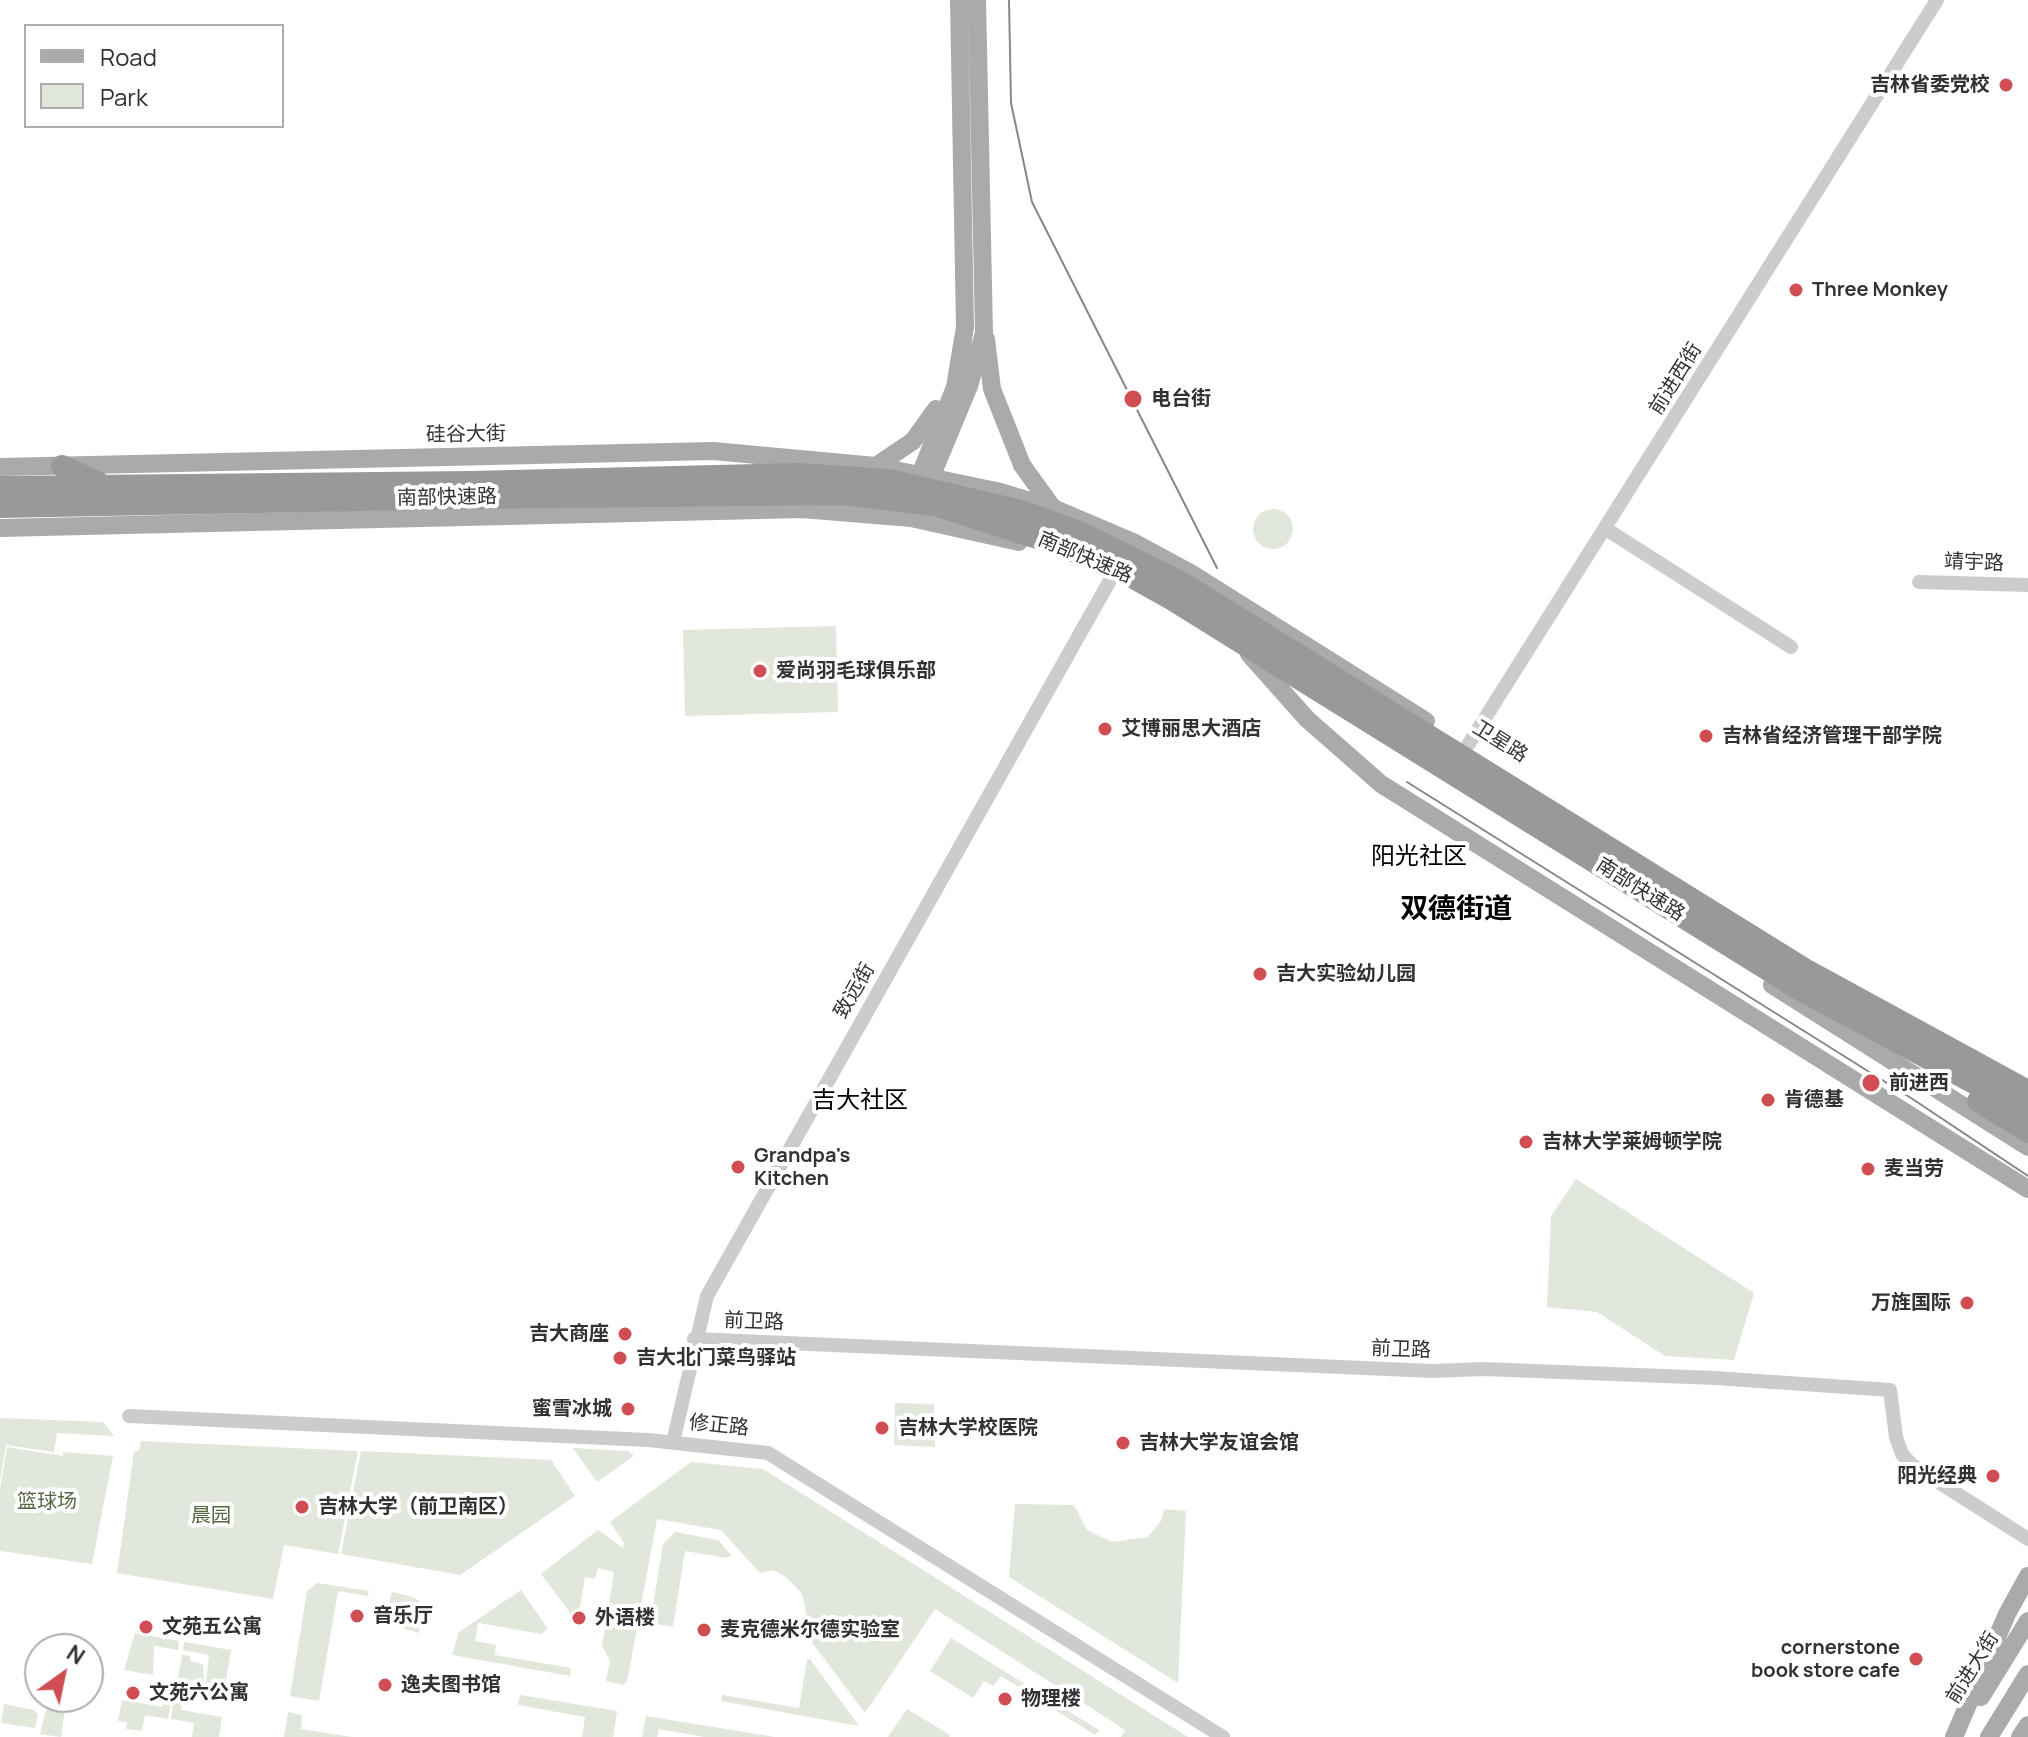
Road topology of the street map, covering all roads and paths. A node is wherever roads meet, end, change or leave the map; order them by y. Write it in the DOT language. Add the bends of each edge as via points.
graph roads {
  1 [pos="959,0"];
  2 [pos="977,0"];
  3 [pos="1937,0"];
  4 [pos="984,333"];
  5 [pos="962,356"];
  6 [pos="62,466"];
  7 [pos="876,466"];
  8 [pos="0,467"];
  9 [pos="925,476"];
  10 [pos="0,487"];
  11 [pos="108,487"];
  12 [pos="469,490"];
  13 [pos="0,507"];
  14 [pos="1053,508"];
  15 [pos="911,518"];
  16 [pos="0,528"];
  17 [pos="1606,529"];
  18 [pos="1113,575"];
  19 [pos="1919,582"];
  20 [pos="2028,585"];
  21 [pos="1791,647"];
  22 [pos="1249,654"];
  23 [pos="1466,747"];
  24 [pos="1447,778"];
  25 [pos="1680,924"];
  26 [pos="1797,988"];
  27 [pos="2028,1083"];
  28 [pos="2028,1091"];
  29 [pos="2028,1112"];
  30 [pos="2028,1122"];
  31 [pos="2028,1132"];
  32 [pos="2028,1147"];
  33 [pos="2028,1189"];
  34 [pos="694,1339"];
  35 [pos="129,1416"];
  36 [pos="673,1442"];
  37 [pos="2028,1539"];
  38 [pos="2028,1576"];
  39 [pos="2028,1621"];
  40 [pos="2028,1674"];
  41 [pos="2028,1725"];
  42 [pos="1223,1737"];
  43 [pos="1955,1737"];
  44 [pos="1989,1737"];
  45 [pos="2020,1737"];
  1 -- 5 [label="main road"];
  2 -- 4 [label="main road"];
  3 -- 17 [label="street, 前进西街"];
  4 -- 9 [label="main road" via="969,386"];
  4 -- 14 [label="main road" via="992,389 1022,465"];
  5 -- 7 [label="main road" via="920,434"];
  5 -- 9 [label="main road"];
  6 -- 7 [label="main road, 硅谷大街" via="713,451"];
  6 -- 8 [label="main road, 硅谷大街"];
  6 -- 11 [label="highway"];
  7 -- 9 [label="main road, 硅谷大街"];
  9 -- 14 [label="main road, 卫星路"];
  9 -- 15 [label="main road"];
  10 -- 11 [label="highway, 南部快速路"];
  11 -- 12 [label="highway, 南部快速路"];
  12 -- 13 [label="highway, 南部快速路"];
  12 -- 26 [label="highway, 南部快速路, bridge" via="854,495 935,505 1059,545 1112,566 1184,606"];
  12 -- 28 [label="highway, 南部快速路, bridge" via="798,474 889,480 1025,512 1082,533 1181,582 1808,971"];
  14 -- 23 [label="main road, 卫星路" via="1194,575"];
  15 -- 16 [label="main road" via="802,509 676,510"];
  15 -- 18 [label="main road" via="1033,545"];
  17 -- 21 [label="street"];
  17 -- 23 [label="street, 前进西街"];
  18 -- 22 [label="main road"];
  18 -- 34 [label="street, 致远街" via="740,1233 707,1296"];
  19 -- 20 [label="street, 靖宇路"];
  22 -- 24 [label="main road"];
  22 -- 33 [label="main road" via="1307,719 1381,784"];
  23 -- 24 [label="street, 前进西街"];
  23 -- 27 [label="main road, 卫星路" via="1907,1020"];
  24 -- 25 [label="main road"];
  25 -- 30 [label="main road" via="1871,1040"];
  25 -- 32 [label="main road"];
  26 -- 29 [label="highway, 南部快速路, bridge"];
  26 -- 31 [label="highway, bridge"];
  34 -- 36 [label="street, 致远街"];
  34 -- 37 [label="street, 前卫路" via="1715,1378 1890,1390 1896,1437 1912,1465"];
  35 -- 36 [label="street, 修正路"];
  36 -- 42 [label="street, 修正路" via="748,1448 785,1460"];
  38 -- 43 [label="main road"];
  39 -- 43 [label="main road, 前进大街"];
  40 -- 44 [label="main road"];
  41 -- 45 [label="main road"];
}
